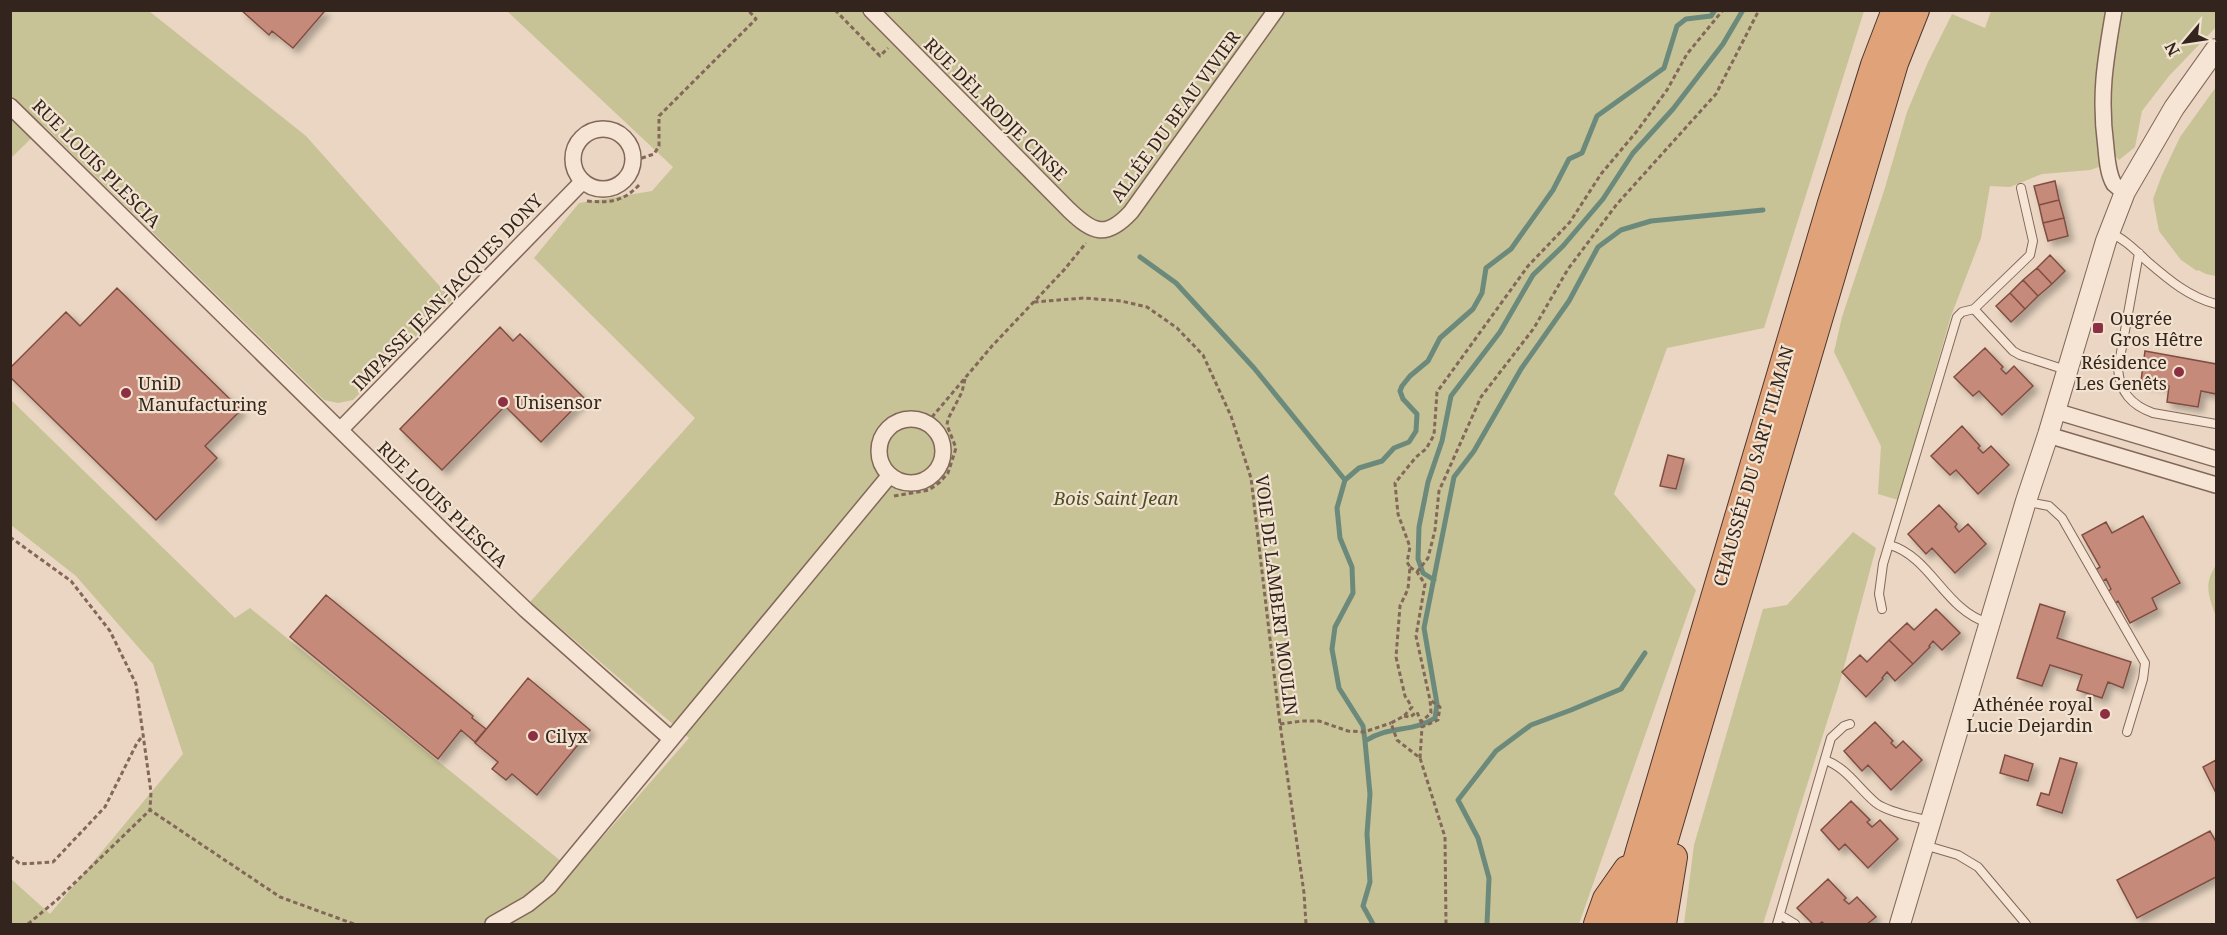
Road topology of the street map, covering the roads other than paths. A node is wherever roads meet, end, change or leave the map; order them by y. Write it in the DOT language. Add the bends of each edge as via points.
graph roads {
  1 [pos="871,10"];
  2 [pos="1276,10"];
  3 [pos="1878,10"];
  4 [pos="1895,10"];
  5 [pos="1916,10"];
  6 [pos="2114,10"];
  7 [pos="2217,49"];
  8 [pos="1874,65"];
  9 [pos="10,106"];
  10 [pos="583,181"];
  11 [pos="2021,188"];
  12 [pos="2125,192"];
  13 [pos="1096,230"];
  14 [pos="2109,232"];
  15 [pos="2139,253"];
  16 [pos="2217,304"];
  17 [pos="1974,309"];
  18 [pos="2066,370"];
  19 [pos="2055,411"];
  20 [pos="2217,424"];
  21 [pos="340,430"];
  22 [pos="2048,435"];
  23 [pos="2217,459"];
  24 [pos="890,475"];
  25 [pos="2217,485"];
  26 [pos="2026,501"];
  27 [pos="1890,545"];
  28 [pos="1882,609"];
  29 [pos="1990,623"];
  30 [pos="1850,724"];
  31 [pos="2127,732"];
  32 [pos="671,739"];
  33 [pos="1825,760"];
  34 [pos="1679,794"];
  35 [pos="1931,821"];
  36 [pos="1924,845"];
  37 [pos="1638,851"];
  38 [pos="1780,915"];
  39 [pos="493,924"];
  40 [pos="1597,924"];
  41 [pos="1619,924"];
  42 [pos="1640,924"];
  43 [pos="1663,924"];
  44 [pos="1777,924"];
  45 [pos="1795,924"];
  46 [pos="1900,924"];
  47 [pos="2026,924"];
  1 -- 13 [label="street, RUE DÈL RODJE CINSE" via="1083,224"];
  2 -- 13 [label="street, ALLÉE DU BEAU VIVIER" via="1131,212 1116,226"];
  3 -- 8 [label="highway" via="1871,31"];
  4 -- 8 [label="highway, CHAUSSÉE DU SART TILMAN"];
  5 -- 34 [label="highway, CHAUSSÉE DU SART TILMAN" via="1895,63"];
  6 -- 12 [label="street" via="2102,104 2111,178"];
  7 -- 12 [label="street" via="2174,108"];
  8 -- 37 [label="highway, CHAUSSÉE DU SART TILMAN"];
  9 -- 21 [label="street, RUE LOUIS PLESCIA"];
  10 -- 10 [label="street" via="577,175 573,158 579,140 596,129 607,128 625,137 634,158 629,176 612,188 592,187"];
  10 -- 21 [label="street, IMPASSE JEAN-JACQUES DONY"];
  11 -- 17 [label="lane" via="2033,248"];
  12 -- 14 [label="street"];
  14 -- 15 [label="lane"];
  14 -- 18 [label="street"];
  15 -- 16 [label="lane" via="2178,286"];
  15 -- 20 [label="lane" via="2118,369 2122,388 2143,410"];
  17 -- 18 [label="lane" via="2019,355"];
  17 -- 27 [label="lane" via="1962,312 1954,325"];
  18 -- 19 [label="street"];
  19 -- 22 [label="street"];
  19 -- 23 [label="street"];
  21 -- 32 [label="street, RUE LOUIS PLESCIA" via="526,610"];
  22 -- 25 [label="street"];
  22 -- 26 [label="street"];
  24 -- 24 [label="street" via="899,481 919,482 936,471 942,462 942,442 927,423 900,421 884,435 880,456"];
  24 -- 32 [label="street"];
  26 -- 29 [label="street"];
  26 -- 31 [label="lane" via="2049,506 2062,518 2145,663"];
  27 -- 28 [label="lane" via="1880,579"];
  27 -- 29 [label="lane" via="1911,555 1963,611"];
  29 -- 35 [label="street"];
  30 -- 33 [label="lane" via="1831,738"];
  32 -- 39 [label="street" via="549,887"];
  33 -- 35 [label="lane" via="1844,771 1877,804"];
  33 -- 38 [label="lane"];
  34 -- 42 [label="highway, CHAUSSÉE DU SART TILMAN"];
  34 -- 43 [label="highway" via="1677,840"];
  35 -- 36 [label="street"];
  36 -- 46 [label="street"];
  36 -- 47 [label="lane" via="1958,855 1978,867"];
  37 -- 40 [label="highway" via="1606,899"];
  37 -- 41 [label="highway, CHAUSSÉE DU SART TILMAN"];
  38 -- 44 [label="lane"];
  38 -- 45 [label="lane"];
}
